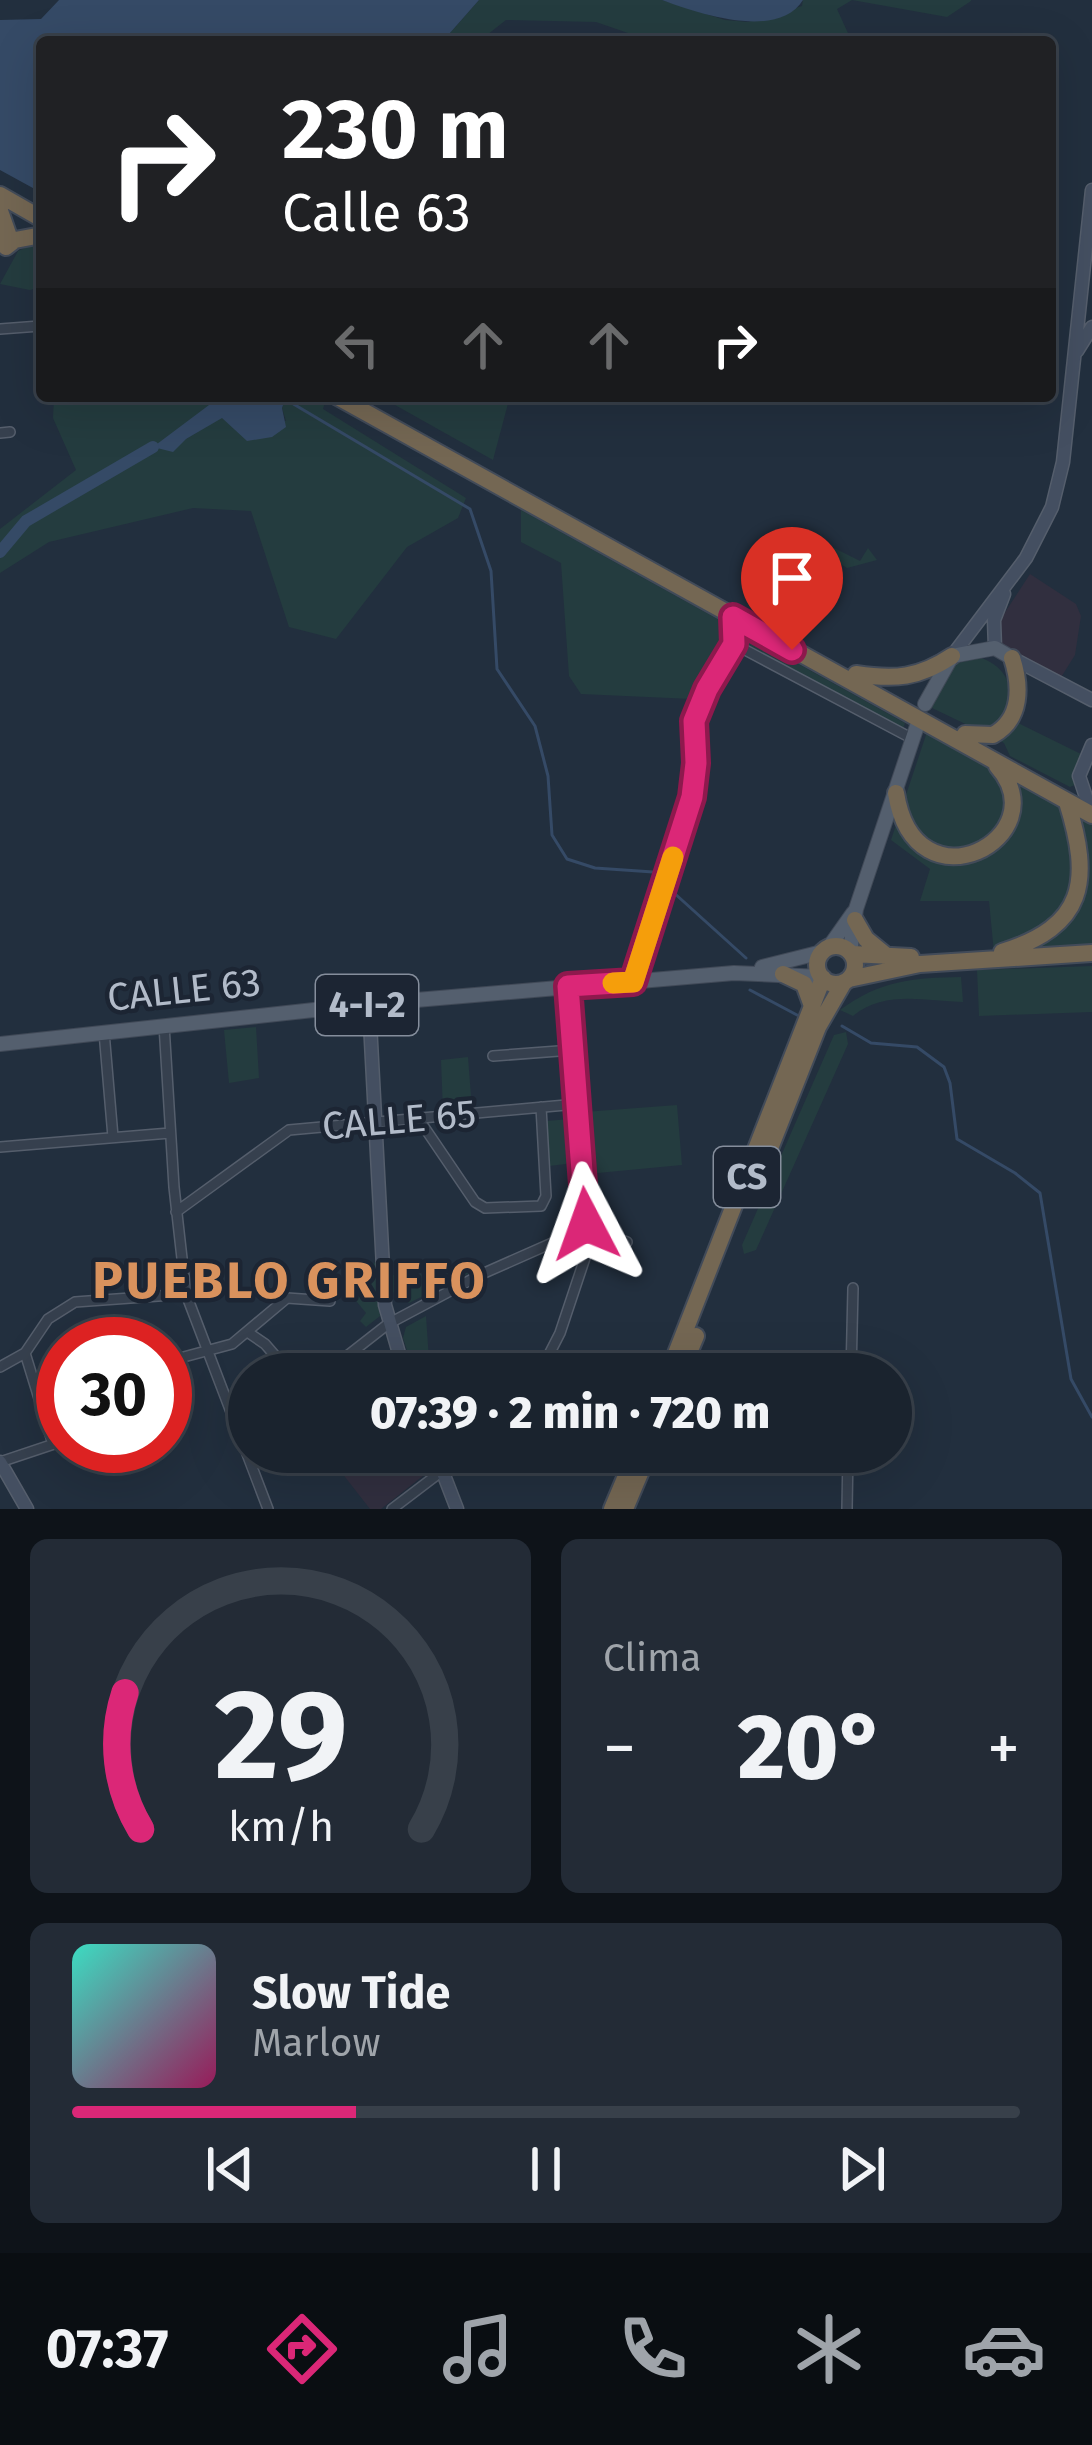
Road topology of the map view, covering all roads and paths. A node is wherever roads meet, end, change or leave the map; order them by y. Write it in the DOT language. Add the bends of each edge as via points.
graph roads {
  1 [pos="1092,190"];
  2 [pos="0,194"];
  3 [pos="0,209"];
  4 [pos="36,215"];
  5 [pos="36,230"];
  6 [pos="36,235"];
  7 [pos="3,252"];
  8 [pos="1083,271"];
  9 [pos="1086,302"];
  10 [pos="36,326"];
  11 [pos="1092,327"];
  12 [pos="0,329"];
  13 [pos="1073,357"];
  14 [pos="347,402"];
  15 [pos="365,402"];
  16 [pos="1008,582"];
  17 [pos="733,617"];
  18 [pos="971,631"];
  19 [pos="734,644"];
  20 [pos="995,648"];
  21 [pos="952,656"];
  22 [pos="1012,658"];
  23 [pos="1039,673"];
  24 [pos="856,674"];
  25 [pos="1019,694"];
  26 [pos="1092,700"];
  27 [pos="925,704"];
  28 [pos="915,733"];
  29 [pos="965,734"];
  30 [pos="1092,745"];
  31 [pos="992,761"];
  32 [pos="896,793"];
  33 [pos="1066,802"];
  34 [pos="1091,808"];
  35 [pos="856,914"];
  36 [pos="826,950"];
  37 [pos="1092,950"];
  38 [pos="1002,952"];
  39 [pos="851,953"];
  40 [pos="889,964"];
  41 [pos="734,973"];
  42 [pos="783,974"];
  43 [pos="822,978"];
  44 [pos="846,981"];
  45 [pos="633,982"];
  46 [pos="568,986"];
  47 [pos="830,1003"];
  48 [pos="369,1004"];
  49 [pos="812,1008"];
  50 [pos="164,1025"];
  51 [pos="104,1032"];
  52 [pos="0,1044"];
  53 [pos="572,1050"];
  54 [pos="493,1056"];
  55 [pos="577,1104"];
  56 [pos="541,1107"];
  57 [pos="418,1118"];
  58 [pos="377,1122"];
  59 [pos="170,1133"];
  60 [pos="113,1138"];
  61 [pos="0,1147"];
  62 [pos="176,1212"];
  63 [pos="586,1228"];
  64 [pos="627,1242"];
  65 [pos="853,1288"];
  66 [pos="186,1294"];
  67 [pos="330,1301"];
  68 [pos="388,1324"];
  69 [pos="249,1333"];
  70 [pos="209,1350"];
  71 [pos="25,1352"];
  72 [pos="273,1353"];
  73 [pos="351,1353"];
  74 [pos="398,1353"];
  75 [pos="550,1353"];
  76 [pos="676,1353"];
  77 [pos="688,1353"];
  78 [pos="851,1353"];
  79 [pos="192,1355"];
  80 [pos="0,1367"];
  81 [pos="36,1382"];
  82 [pos="228,1396"];
  83 [pos="36,1450"];
  84 [pos="0,1462"];
  85 [pos="257,1473"];
  86 [pos="439,1473"];
  87 [pos="443,1473"];
  88 [pos="627,1473"];
  89 [pos="640,1473"];
  90 [pos="848,1473"];
  91 [pos="27,1509"];
  92 [pos="268,1509"];
  93 [pos="392,1509"];
  94 [pos="458,1509"];
  95 [pos="612,1509"];
  96 [pos="625,1509"];
  97 [pos="847,1509"];
  1 -- 8 [label="main road"];
  2 -- 4 [label="highway"];
  3 -- 5 [label="highway"];
  3 -- 7 [label="highway" via="8,234"];
  6 -- 7 [label="highway"];
  8 -- 9 [label="main road"];
  8 -- 9 [label="main road"];
  9 -- 11 [label="main road"];
  9 -- 13 [label="main road"];
  10 -- 12 [label="street"];
  11 -- 13 [label="main road"];
  13 -- 16 [label="main road" via="1052,507"];
  14 -- 17 [label="highway"];
  15 -- 24 [label="highway"];
  16 -- 18 [label="main road"];
  16 -- 20 [label="main road" via="994,620"];
  17 -- 19 [label="street"];
  17 -- 31 [label="highway"];
  18 -- 20 [label="main road"];
  18 -- 21 [label="main road"];
  19 -- 28 [label="street"];
  19 -- 45 [label="street" via="694,721 692,797"];
  20 -- 21 [label="main road"];
  20 -- 22 [label="main road"];
  21 -- 24 [label="highway" via="907,679"];
  21 -- 27 [label="main road"];
  22 -- 23 [label="main road"];
  22 -- 25 [label="highway"];
  23 -- 25 [label="highway"];
  23 -- 26 [label="main road"];
  24 -- 29 [label="highway"];
  25 -- 29 [label="highway" via="1002,730"];
  28 -- 32 [label="main road"];
  29 -- 34 [label="highway"];
  30 -- 34 [label="main road" via="1079,776"];
  31 -- 32 [label="highway" via="1012,801 1003,831 983,852 956,857 920,844"];
  31 -- 33 [label="highway"];
  32 -- 35 [label="main road"];
  33 -- 34 [label="highway"];
  33 -- 38 [label="highway" via="1087,858 1083,893 1041,940"];
  35 -- 36 [label="main road"];
  35 -- 39 [label="main road"];
  35 -- 40 [label="highway"];
  36 -- 39 [label="highway"];
  36 -- 41 [label="main road, CALLE 63 / 4-I-2"];
  36 -- 43 [label="highway, CS" via="817,962"];
  37 -- 38 [label="highway"];
  37 -- 40 [label="highway"];
  38 -- 40 [label="highway"];
  39 -- 40 [label="highway"];
  39 -- 44 [label="highway, CS" via="855,970"];
  40 -- 44 [label="highway"];
  40 -- 47 [label="highway"];
  41 -- 42 [label="main road, CALLE 63 / 4-I-2"];
  41 -- 45 [label="main road, CALLE 63 / 4-I-2"];
  42 -- 43 [label="main road, CALLE 63 / 4-I-2"];
  42 -- 49 [label="highway" via="804,984"];
  43 -- 44 [label="highway"];
  43 -- 49 [label="highway, CS"];
  44 -- 47 [label="highway, CS"];
  45 -- 46 [label="main road, CALLE 63 / 4-I-2"];
  46 -- 48 [label="main road, CALLE 63 / 4-I-2"];
  46 -- 53 [label="street"];
  47 -- 77 [label="highway, CS"];
  48 -- 50 [label="main road, CALLE 63 / 4-I-2"];
  48 -- 58 [label="main road"];
  49 -- 76 [label="highway, CS"];
  50 -- 51 [label="main road, CALLE 63 / 4-I-2"];
  50 -- 59 [label="street"];
  51 -- 52 [label="main road, CALLE 63 / 4-I-2"];
  51 -- 60 [label="street"];
  53 -- 54 [label="street"];
  53 -- 55 [label="street"];
  55 -- 56 [label="street, CALLE 65"];
  55 -- 63 [label="street"];
  56 -- 57 [label="street, CALLE 65"];
  56 -- 57 [label="street" via="541,1206 476,1202"];
  57 -- 58 [label="street, CALLE 65"];
  58 -- 62 [label="street, CALLE 65" via="289,1130"];
  58 -- 68 [label="main road"];
  59 -- 60 [label="street"];
  59 -- 62 [label="street"];
  60 -- 61 [label="street"];
  62 -- 66 [label="street"];
  63 -- 64 [label="street"];
  63 -- 68 [label="street"];
  63 -- 75 [label="street" via="583,1271"];
  65 -- 78 [label="street"];
  66 -- 70 [label="street"];
  66 -- 71 [label="street" via="75,1302 48,1319"];
  67 -- 69 [label="street" via="287,1298"];
  68 -- 73 [label="street"];
  68 -- 74 [label="main road"];
  69 -- 70 [label="street"];
  69 -- 72 [label="street"];
  70 -- 79 [label="street"];
  70 -- 82 [label="street"];
  71 -- 80 [label="street"];
  71 -- 81 [label="street"];
  83 -- 84 [label="street"];
  84 -- 91 [label="main road"];
  85 -- 92 [label="street"];
  86 -- 93 [label="street"];
  87 -- 94 [label="main road"];
  88 -- 95 [label="highway"];
  89 -- 96 [label="highway"];
  90 -- 97 [label="street"];
}
